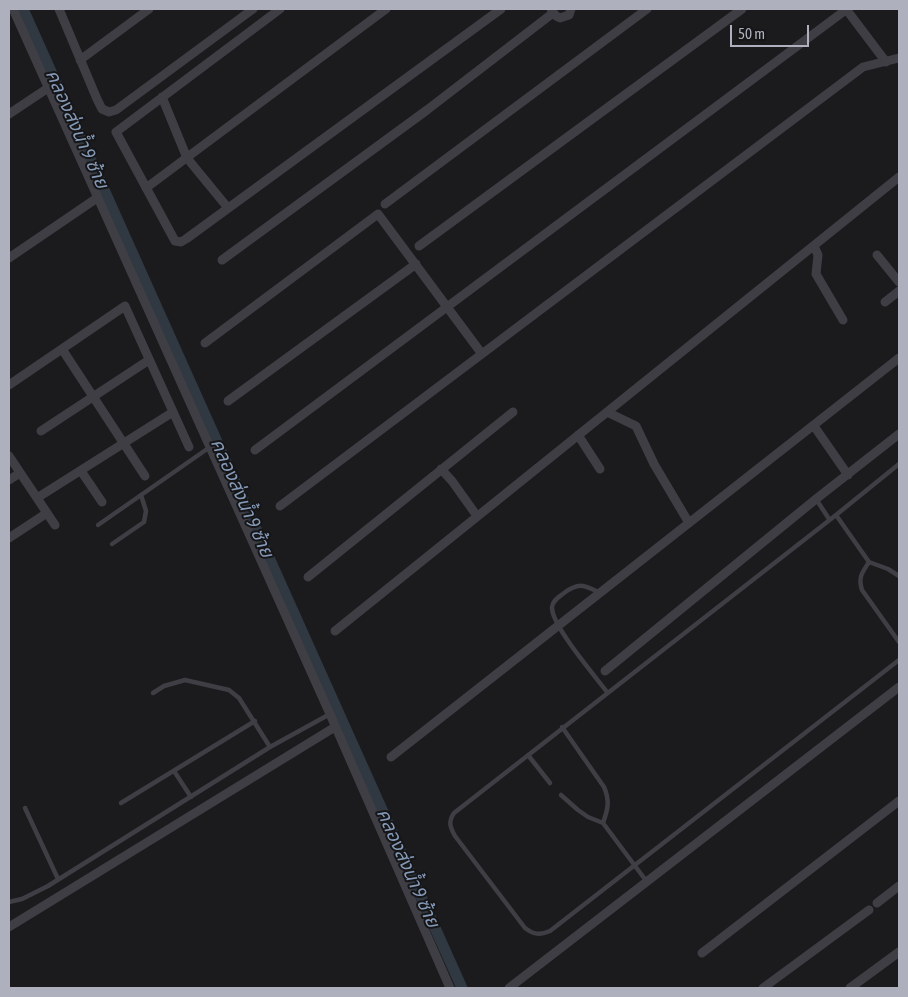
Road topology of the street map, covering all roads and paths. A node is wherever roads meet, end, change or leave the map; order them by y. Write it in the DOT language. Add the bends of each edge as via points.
graph roads {
  1 [pos="13,9"];
  2 [pos="59,9"];
  3 [pos="149,9"];
  4 [pos="253,9"];
  5 [pos="280,9"];
  6 [pos="386,9"];
  7 [pos="502,9"];
  8 [pos="570,9"];
  9 [pos="647,9"];
  10 [pos="742,9"];
  11 [pos="846,9"];
  12 [pos="552,11"];
  13 [pos="899,58"];
  14 [pos="80,60"];
  15 [pos="886,62"];
  16 [pos="48,88"];
  17 [pos="162,97"];
  18 [pos="9,114"];
  19 [pos="187,158"];
  20 [pos="899,177"];
  21 [pos="146,188"];
  22 [pos="97,198"];
  23 [pos="385,204"];
  24 [pos="228,208"];
  25 [pos="419,246"];
  26 [pos="814,246"];
  27 [pos="877,255"];
  28 [pos="9,258"];
  29 [pos="222,260"];
  30 [pos="416,264"];
  31 [pos="899,282"];
  32 [pos="899,290"];
  33 [pos="885,302"];
  34 [pos="447,306"];
  35 [pos="843,320"];
  36 [pos="204,342"];
  37 [pos="62,349"];
  38 [pos="482,354"];
  39 [pos="899,358"];
  40 [pos="150,360"];
  41 [pos="9,385"];
  42 [pos="93,396"];
  43 [pos="228,401"];
  44 [pos="173,412"];
  45 [pos="513,412"];
  46 [pos="607,412"];
  47 [pos="814,426"];
  48 [pos="41,430"];
  49 [pos="899,434"];
  50 [pos="578,435"];
  51 [pos="124,443"];
  52 [pos="210,447"];
  53 [pos="189,448"];
  54 [pos="255,450"];
  55 [pos="9,456"];
  56 [pos="899,464"];
  57 [pos="441,469"];
  58 [pos="600,469"];
  59 [pos="81,471"];
  60 [pos="20,473"];
  61 [pos="848,475"];
  62 [pos="145,476"];
  63 [pos="9,480"];
  64 [pos="141,495"];
  65 [pos="37,498"];
  66 [pos="816,499"];
  67 [pos="102,502"];
  68 [pos="280,506"];
  69 [pos="47,513"];
  70 [pos="836,515"];
  71 [pos="477,516"];
  72 [pos="829,520"];
  73 [pos="689,523"];
  74 [pos="55,525"];
  75 [pos="98,526"];
  76 [pos="9,538"];
  77 [pos="112,544"];
  78 [pos="869,562"];
  79 [pos="899,576"];
  80 [pos="308,578"];
  81 [pos="600,593"];
  82 [pos="558,626"];
  83 [pos="335,631"];
  84 [pos="899,642"];
  85 [pos="899,660"];
  86 [pos="605,670"];
  87 [pos="899,687"];
  88 [pos="607,692"];
  89 [pos="153,693"];
  90 [pos="330,714"];
  91 [pos="255,721"];
  92 [pos="336,727"];
  93 [pos="562,728"];
  94 [pos="270,748"];
  95 [pos="528,754"];
  96 [pos="391,757"];
  97 [pos="174,771"];
  98 [pos="550,783"];
  99 [pos="561,795"];
  100 [pos="191,797"];
  101 [pos="899,800"];
  102 [pos="122,803"];
  103 [pos="25,808"];
  104 [pos="603,823"];
  105 [pos="634,866"];
  106 [pos="58,879"];
  107 [pos="647,882"];
  108 [pos="899,886"];
  109 [pos="9,902"];
  110 [pos="877,903"];
  111 [pos="869,910"];
  112 [pos="9,927"];
  113 [pos="899,952"];
  114 [pos="702,953"];
  115 [pos="450,988"];
  116 [pos="509,988"];
  117 [pos="763,988"];
  118 [pos="850,988"];
  1 -- 16 [label="street"];
  2 -- 14 [label="street"];
  3 -- 14 [label="street"];
  4 -- 14 [label="street" via="116,110 102,109"];
  5 -- 17 [label="street"];
  6 -- 19 [label="street"];
  7 -- 24 [label="street"];
  8 -- 12 [label="street" via="565,17 556,16"];
  9 -- 23 [label="street"];
  10 -- 25 [label="street"];
  11 -- 15 [label="street"];
  11 -- 34 [label="street"];
  12 -- 29 [label="street" via="427,110"];
  13 -- 15 [label="street"];
  15 -- 38 [label="street" via="863,67"];
  16 -- 18 [label="street"];
  16 -- 22 [label="street"];
  17 -- 19 [label="street"];
  17 -- 21 [label="street" via="116,132"];
  19 -- 21 [label="street"];
  19 -- 24 [label="street"];
  20 -- 26 [label="street"];
  21 -- 24 [label="street" via="175,241 186,239"];
  22 -- 28 [label="street"];
  22 -- 52 [label="street"];
  26 -- 35 [label="street" via="818,255 816,274"];
  26 -- 46 [label="street"];
  27 -- 31 [label="street"];
  30 -- 34 [label="street"];
  30 -- 36 [label="street" via="378,214"];
  30 -- 43 [label="street"];
  32 -- 33 [label="street"];
  34 -- 38 [label="street"];
  34 -- 54 [label="street"];
  37 -- 40 [label="street" via="125,306"];
  37 -- 41 [label="street"];
  37 -- 42 [label="street"];
  38 -- 68 [label="street"];
  39 -- 47 [label="street"];
  40 -- 42 [label="street"];
  40 -- 44 [label="street"];
  42 -- 48 [label="street"];
  42 -- 51 [label="street"];
  44 -- 51 [label="street"];
  44 -- 53 [label="street"];
  45 -- 57 [label="street"];
  46 -- 50 [label="street"];
  46 -- 73 [label="street" via="636,426"];
  47 -- 61 [label="street"];
  47 -- 73 [label="street"];
  49 -- 61 [label="street"];
  50 -- 58 [label="street"];
  50 -- 71 [label="street"];
  51 -- 59 [label="street"];
  51 -- 62 [label="street"];
  52 -- 64 [label="lane"];
  52 -- 90 [label="street"];
  55 -- 60 [label="street"];
  56 -- 70 [label="lane"];
  57 -- 71 [label="street"];
  57 -- 80 [label="street"];
  59 -- 65 [label="street"];
  59 -- 67 [label="street"];
  60 -- 63 [label="street"];
  60 -- 65 [label="street"];
  61 -- 66 [label="street"];
  64 -- 75 [label="lane"];
  64 -- 77 [label="lane" via="146,511 144,522"];
  65 -- 69 [label="street"];
  66 -- 72 [label="lane"];
  66 -- 86 [label="street"];
  69 -- 74 [label="street"];
  69 -- 76 [label="street"];
  70 -- 72 [label="lane"];
  70 -- 78 [label="lane"];
  71 -- 83 [label="street"];
  72 -- 88 [label="lane"];
  73 -- 81 [label="street"];
  78 -- 79 [label="lane"];
  78 -- 84 [label="lane" via="861,576 862,590"];
  81 -- 82 [label="street"];
  81 -- 82 [label="lane" via="580,585 556,599 552,611"];
  82 -- 88 [label="lane"];
  82 -- 96 [label="street"];
  85 -- 105 [label="lane"];
  87 -- 107 [label="street"];
  88 -- 93 [label="lane"];
  89 -- 91 [label="lane" via="185,680 219,687 239,698"];
  90 -- 92 [label="street"];
  90 -- 94 [label="lane"];
  91 -- 94 [label="lane"];
  91 -- 97 [label="lane"];
  92 -- 112 [label="street"];
  92 -- 115 [label="street"];
  93 -- 95 [label="lane"];
  93 -- 104 [label="lane" via="609,797"];
  94 -- 100 [label="lane"];
  95 -- 98 [label="lane"];
  95 -- 105 [label="lane" via="450,819 455,836 525,928 531,933 550,931"];
  97 -- 100 [label="lane"];
  97 -- 102 [label="lane"];
  99 -- 104 [label="lane" via="578,810"];
  100 -- 106 [label="lane"];
  101 -- 114 [label="street"];
  103 -- 106 [label="lane"];
  104 -- 105 [label="lane"];
  105 -- 107 [label="lane"];
  106 -- 109 [label="lane" via="22,899"];
  107 -- 116 [label="street"];
  108 -- 110 [label="street"];
  111 -- 117 [label="street"];
  113 -- 118 [label="street"];
}
